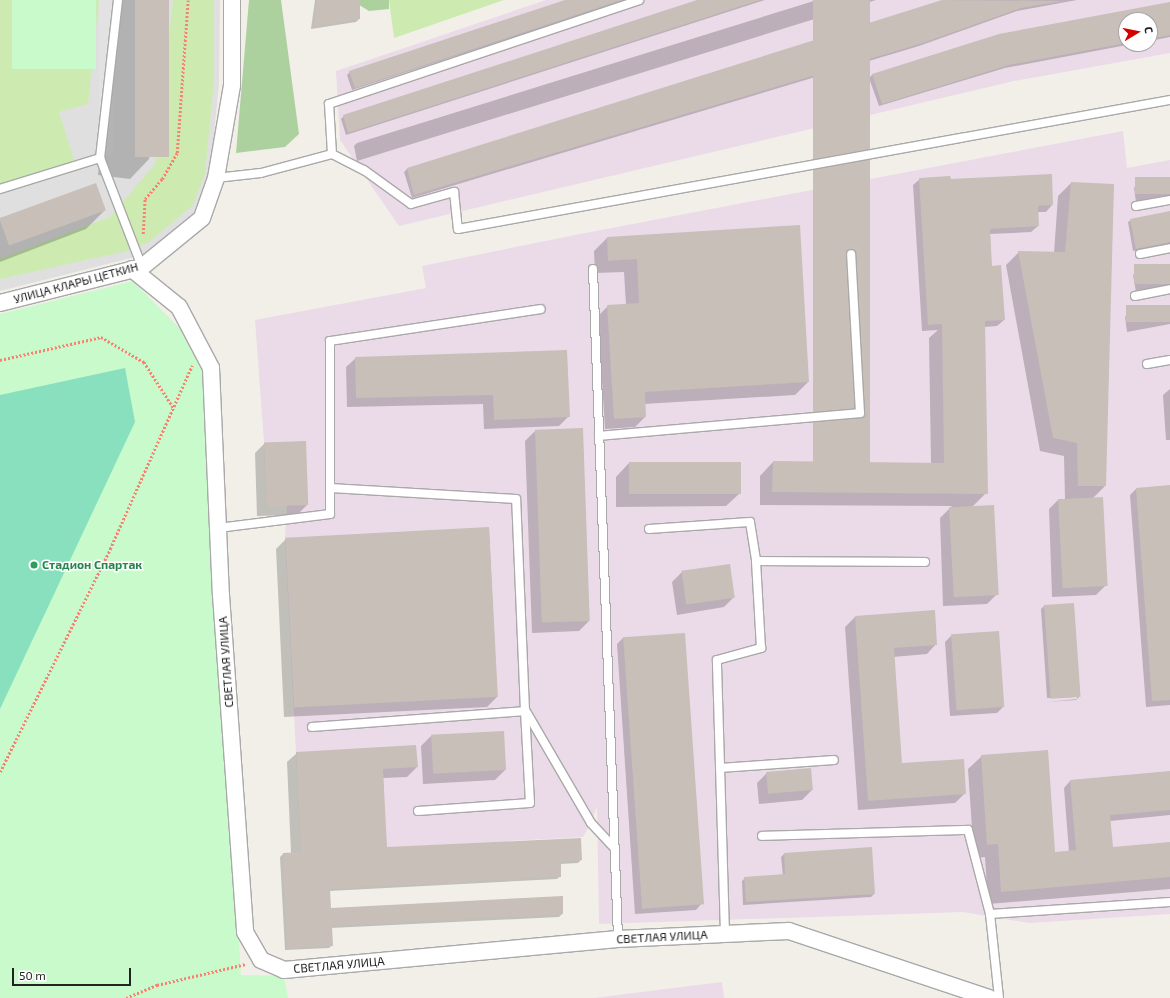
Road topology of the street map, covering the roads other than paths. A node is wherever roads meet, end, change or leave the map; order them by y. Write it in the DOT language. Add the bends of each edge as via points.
graph roads {
  1 [pos="118,0"];
  2 [pos="232,0"];
  3 [pos="639,0"];
  4 [pos="1170,100"];
  5 [pos="332,154"];
  6 [pos="100,158"];
  7 [pos="216,178"];
  8 [pos="0,189"];
  9 [pos="1170,200"];
  10 [pos="1136,206"];
  11 [pos="1170,248"];
  12 [pos="851,254"];
  13 [pos="1140,254"];
  14 [pos="137,264"];
  15 [pos="593,270"];
  16 [pos="1170,289"];
  17 [pos="1135,296"];
  18 [pos="0,303"];
  19 [pos="541,309"];
  20 [pos="1170,360"];
  21 [pos="1147,364"];
  22 [pos="599,436"];
  23 [pos="330,488"];
  24 [pos="218,528"];
  25 [pos="649,528"];
  26 [pos="756,561"];
  27 [pos="925,562"];
  28 [pos="525,711"];
  29 [pos="312,727"];
  30 [pos="834,760"];
  31 [pos="720,768"];
  32 [pos="418,811"];
  33 [pos="762,836"];
  34 [pos="614,849"];
  35 [pos="1170,902"];
  36 [pos="990,914"];
  37 [pos="725,934"];
  38 [pos="618,938"];
  39 [pos="989,998"];
  40 [pos="999,998"];
  1 -- 6 [label="lane"];
  2 -- 7 [label="street, УЛИЦА КЛАРЫ ЦЕТКИН" via="232,85"];
  3 -- 5 [label="lane" via="329,104"];
  4 -- 5 [label="lane" via="458,228 454,192 411,204 364,170"];
  5 -- 7 [label="lane" via="261,173"];
  6 -- 8 [label="lane"];
  6 -- 14 [label="lane"];
  7 -- 14 [label="street, УЛИЦА КЛАРЫ ЦЕТКИН" via="202,218"];
  9 -- 10 [label="lane"];
  11 -- 13 [label="lane"];
  12 -- 22 [label="lane" via="860,413"];
  14 -- 18 [label="street, УЛИЦА КЛАРЫ ЦЕТКИН"];
  14 -- 24 [label="street, СВЕТЛАЯ УЛИЦА" via="179,307 211,368"];
  15 -- 22 [label="lane"];
  16 -- 17 [label="lane"];
  19 -- 23 [label="lane" via="330,341"];
  20 -- 21 [label="lane"];
  22 -- 34 [label="lane"];
  23 -- 24 [label="lane" via="330,514"];
  23 -- 28 [label="lane" via="516,499"];
  24 -- 38 [label="street, СВЕТЛАЯ УЛИЦА" via="245,932 260,960 284,970"];
  25 -- 26 [label="lane" via="750,522"];
  26 -- 27 [label="lane"];
  26 -- 31 [label="lane" via="761,648 717,660"];
  28 -- 29 [label="lane"];
  28 -- 32 [label="lane" via="530,803"];
  28 -- 34 [label="lane" via="591,822"];
  30 -- 31 [label="lane"];
  31 -- 37 [label="lane"];
  33 -- 36 [label="lane" via="968,830"];
  34 -- 38 [label="lane"];
  35 -- 36 [label="lane"];
  36 -- 40 [label="lane"];
  37 -- 38 [label="street, СВЕТЛАЯ УЛИЦА"];
  37 -- 39 [label="street, СВЕТЛАЯ УЛИЦА" via="790,931"];
}
